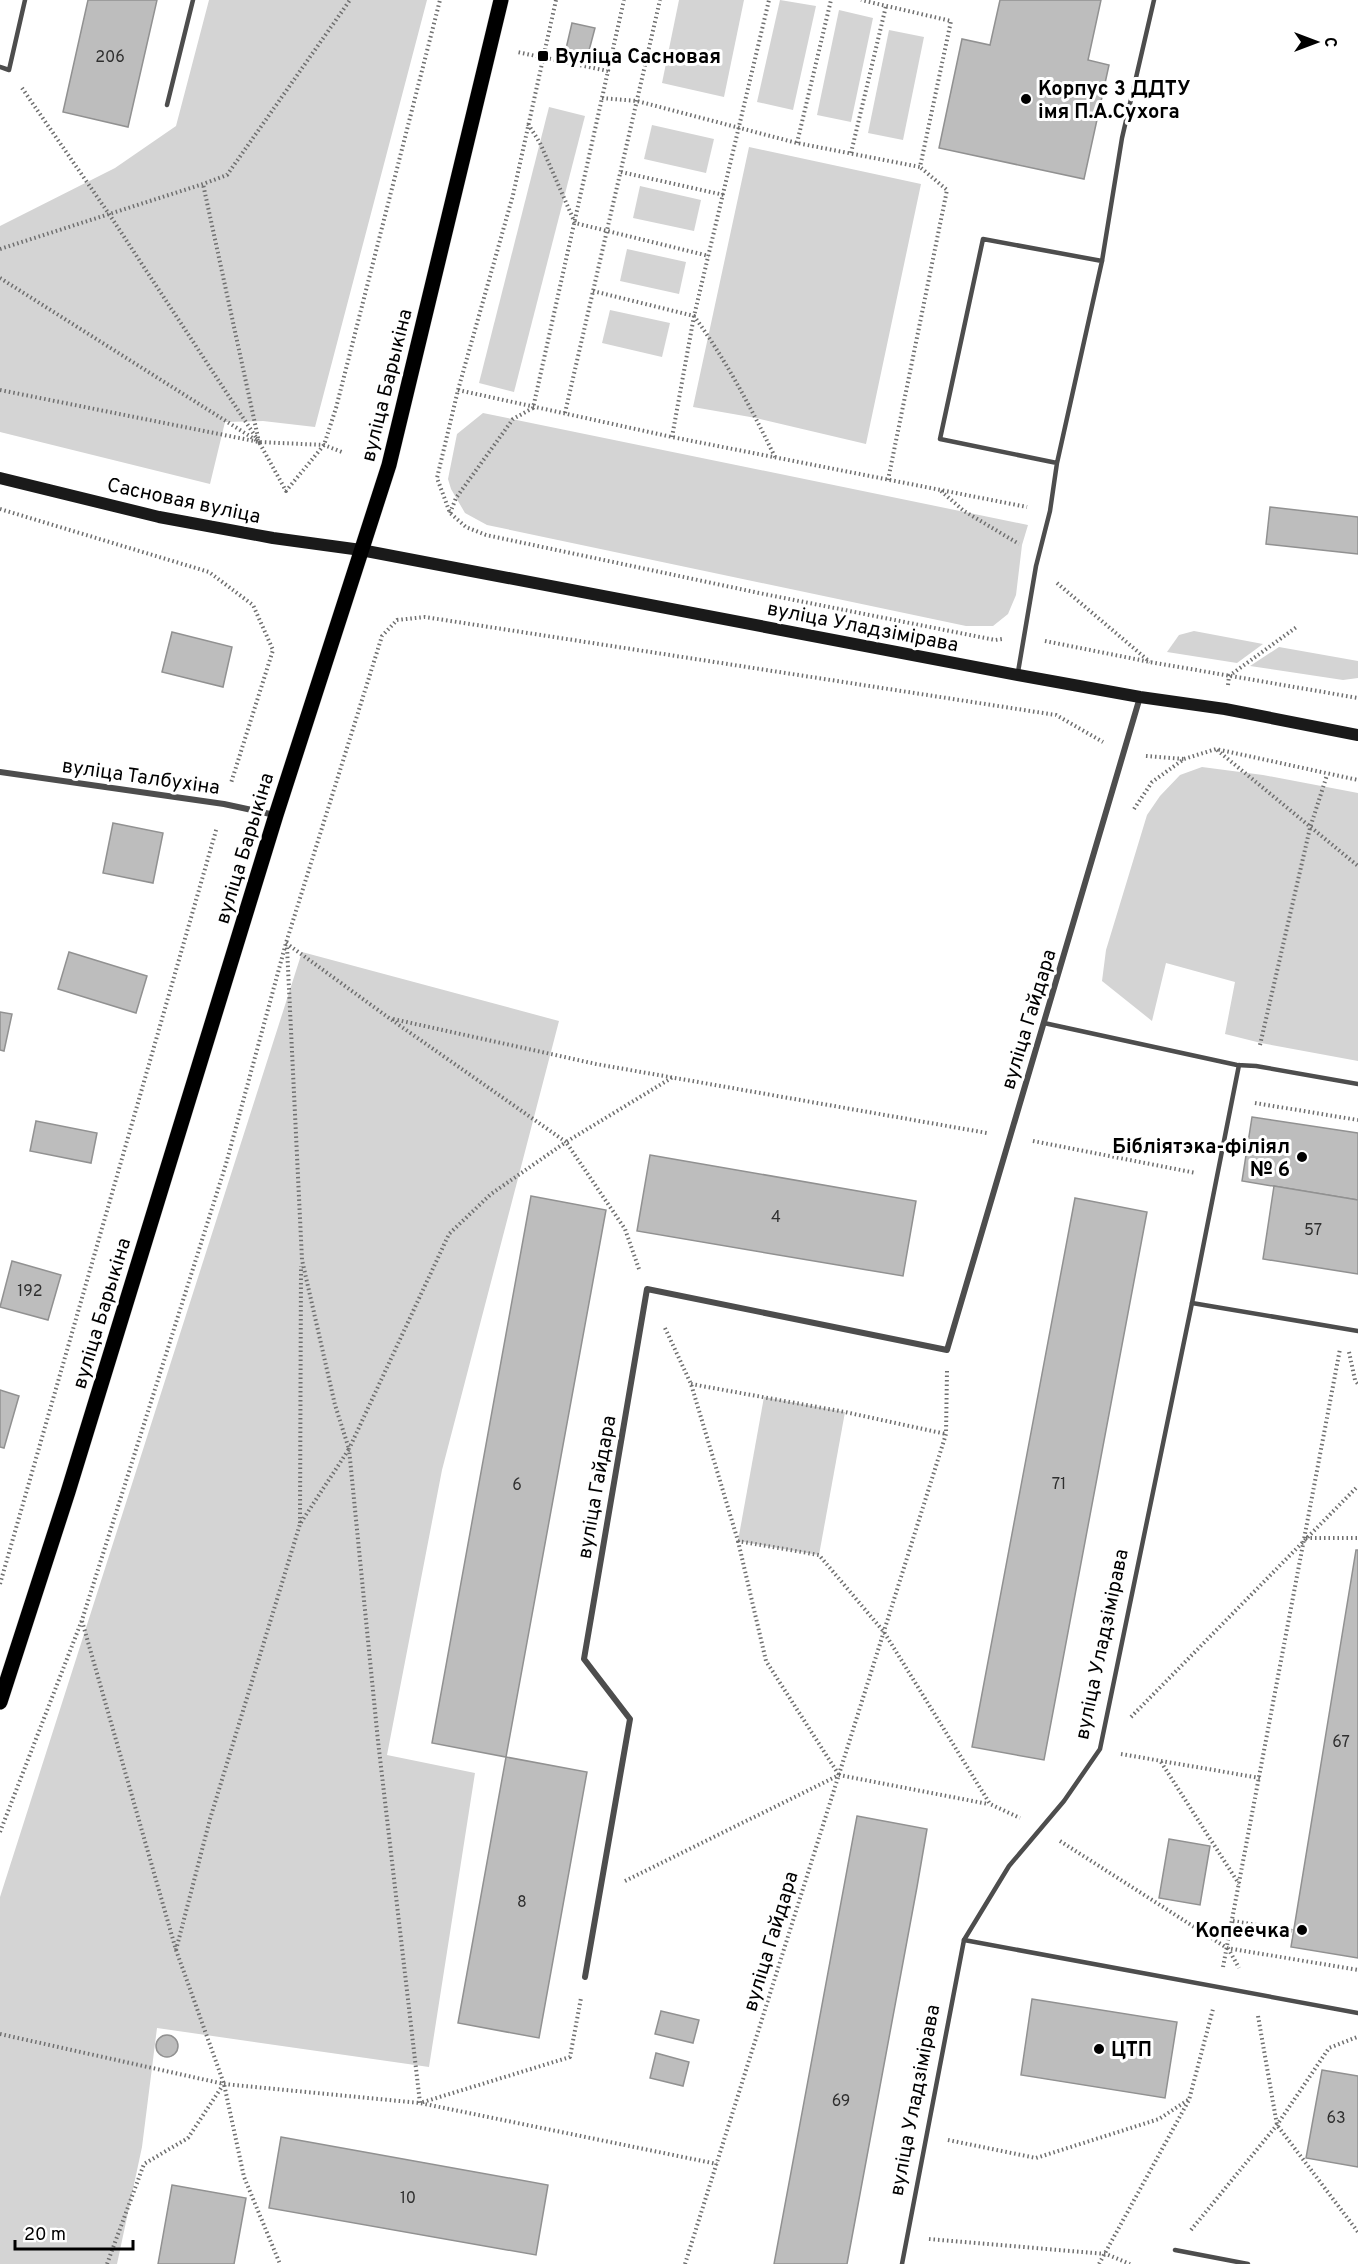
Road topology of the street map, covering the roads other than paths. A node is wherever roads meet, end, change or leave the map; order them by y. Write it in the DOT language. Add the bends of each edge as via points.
graph roads {
  1 [pos="25,0"];
  2 [pos="192,0"];
  3 [pos="501,0"];
  4 [pos="1154,0"];
  5 [pos="0,67"];
  6 [pos="166,105"];
  7 [pos="1102,261"];
  8 [pos="1057,463"];
  9 [pos="0,478"];
  10 [pos="362,550"];
  11 [pos="1018,675"];
  12 [pos="1140,697"];
  13 [pos="1358,735"];
  14 [pos="0,772"];
  15 [pos="276,815"];
  16 [pos="1044,1023"];
  17 [pos="1239,1065"];
  18 [pos="1358,1084"];
  19 [pos="1192,1303"];
  20 [pos="1358,1330"];
  21 [pos="0,1702"];
  22 [pos="964,1940"];
  23 [pos="585,1977"];
  24 [pos="1358,2013"];
  25 [pos="1175,2250"];
  26 [pos="902,2264"];
  27 [pos="1248,2264"];
  1 -- 5 [label="lane" via="9,70"];
  2 -- 6 [label="lane"];
  3 -- 10 [label="main road, вуліца Барыкіна" via="389,465"];
  4 -- 7 [label="lane" via="1122,138"];
  7 -- 8 [label="lane"];
  7 -- 8 [label="lane" via="983,239 940,439"];
  8 -- 11 [label="lane"];
  9 -- 10 [label="main road, Сасновая вуліца" via="159,517"];
  10 -- 11 [label="main road, вуліца Уладзімірава"];
  10 -- 15 [label="main road, вуліца Барыкіна"];
  11 -- 12 [label="main road, вуліца Уладзімірава"];
  12 -- 13 [label="main road, вуліца Уладзімірава"];
  12 -- 16 [label="street, вуліца Гайдара"];
  14 -- 15 [label="street, вуліца Талбухіна"];
  15 -- 21 [label="main road, вуліца Барыкіна"];
  16 -- 17 [label="lane"];
  16 -- 23 [label="street, вуліца Гайдара" via="948,1350 646,1289 584,1659 630,1719"];
  17 -- 18 [label="lane"];
  17 -- 19 [label="lane, вуліца Уладзімірава"];
  19 -- 20 [label="lane"];
  19 -- 22 [label="lane, вуліца Уладзімірава" via="1100,1749 1064,1801 1009,1866"];
  22 -- 24 [label="lane"];
  22 -- 26 [label="lane, вуліца Уладзімірава"];
  25 -- 27 [label="lane"];
}
